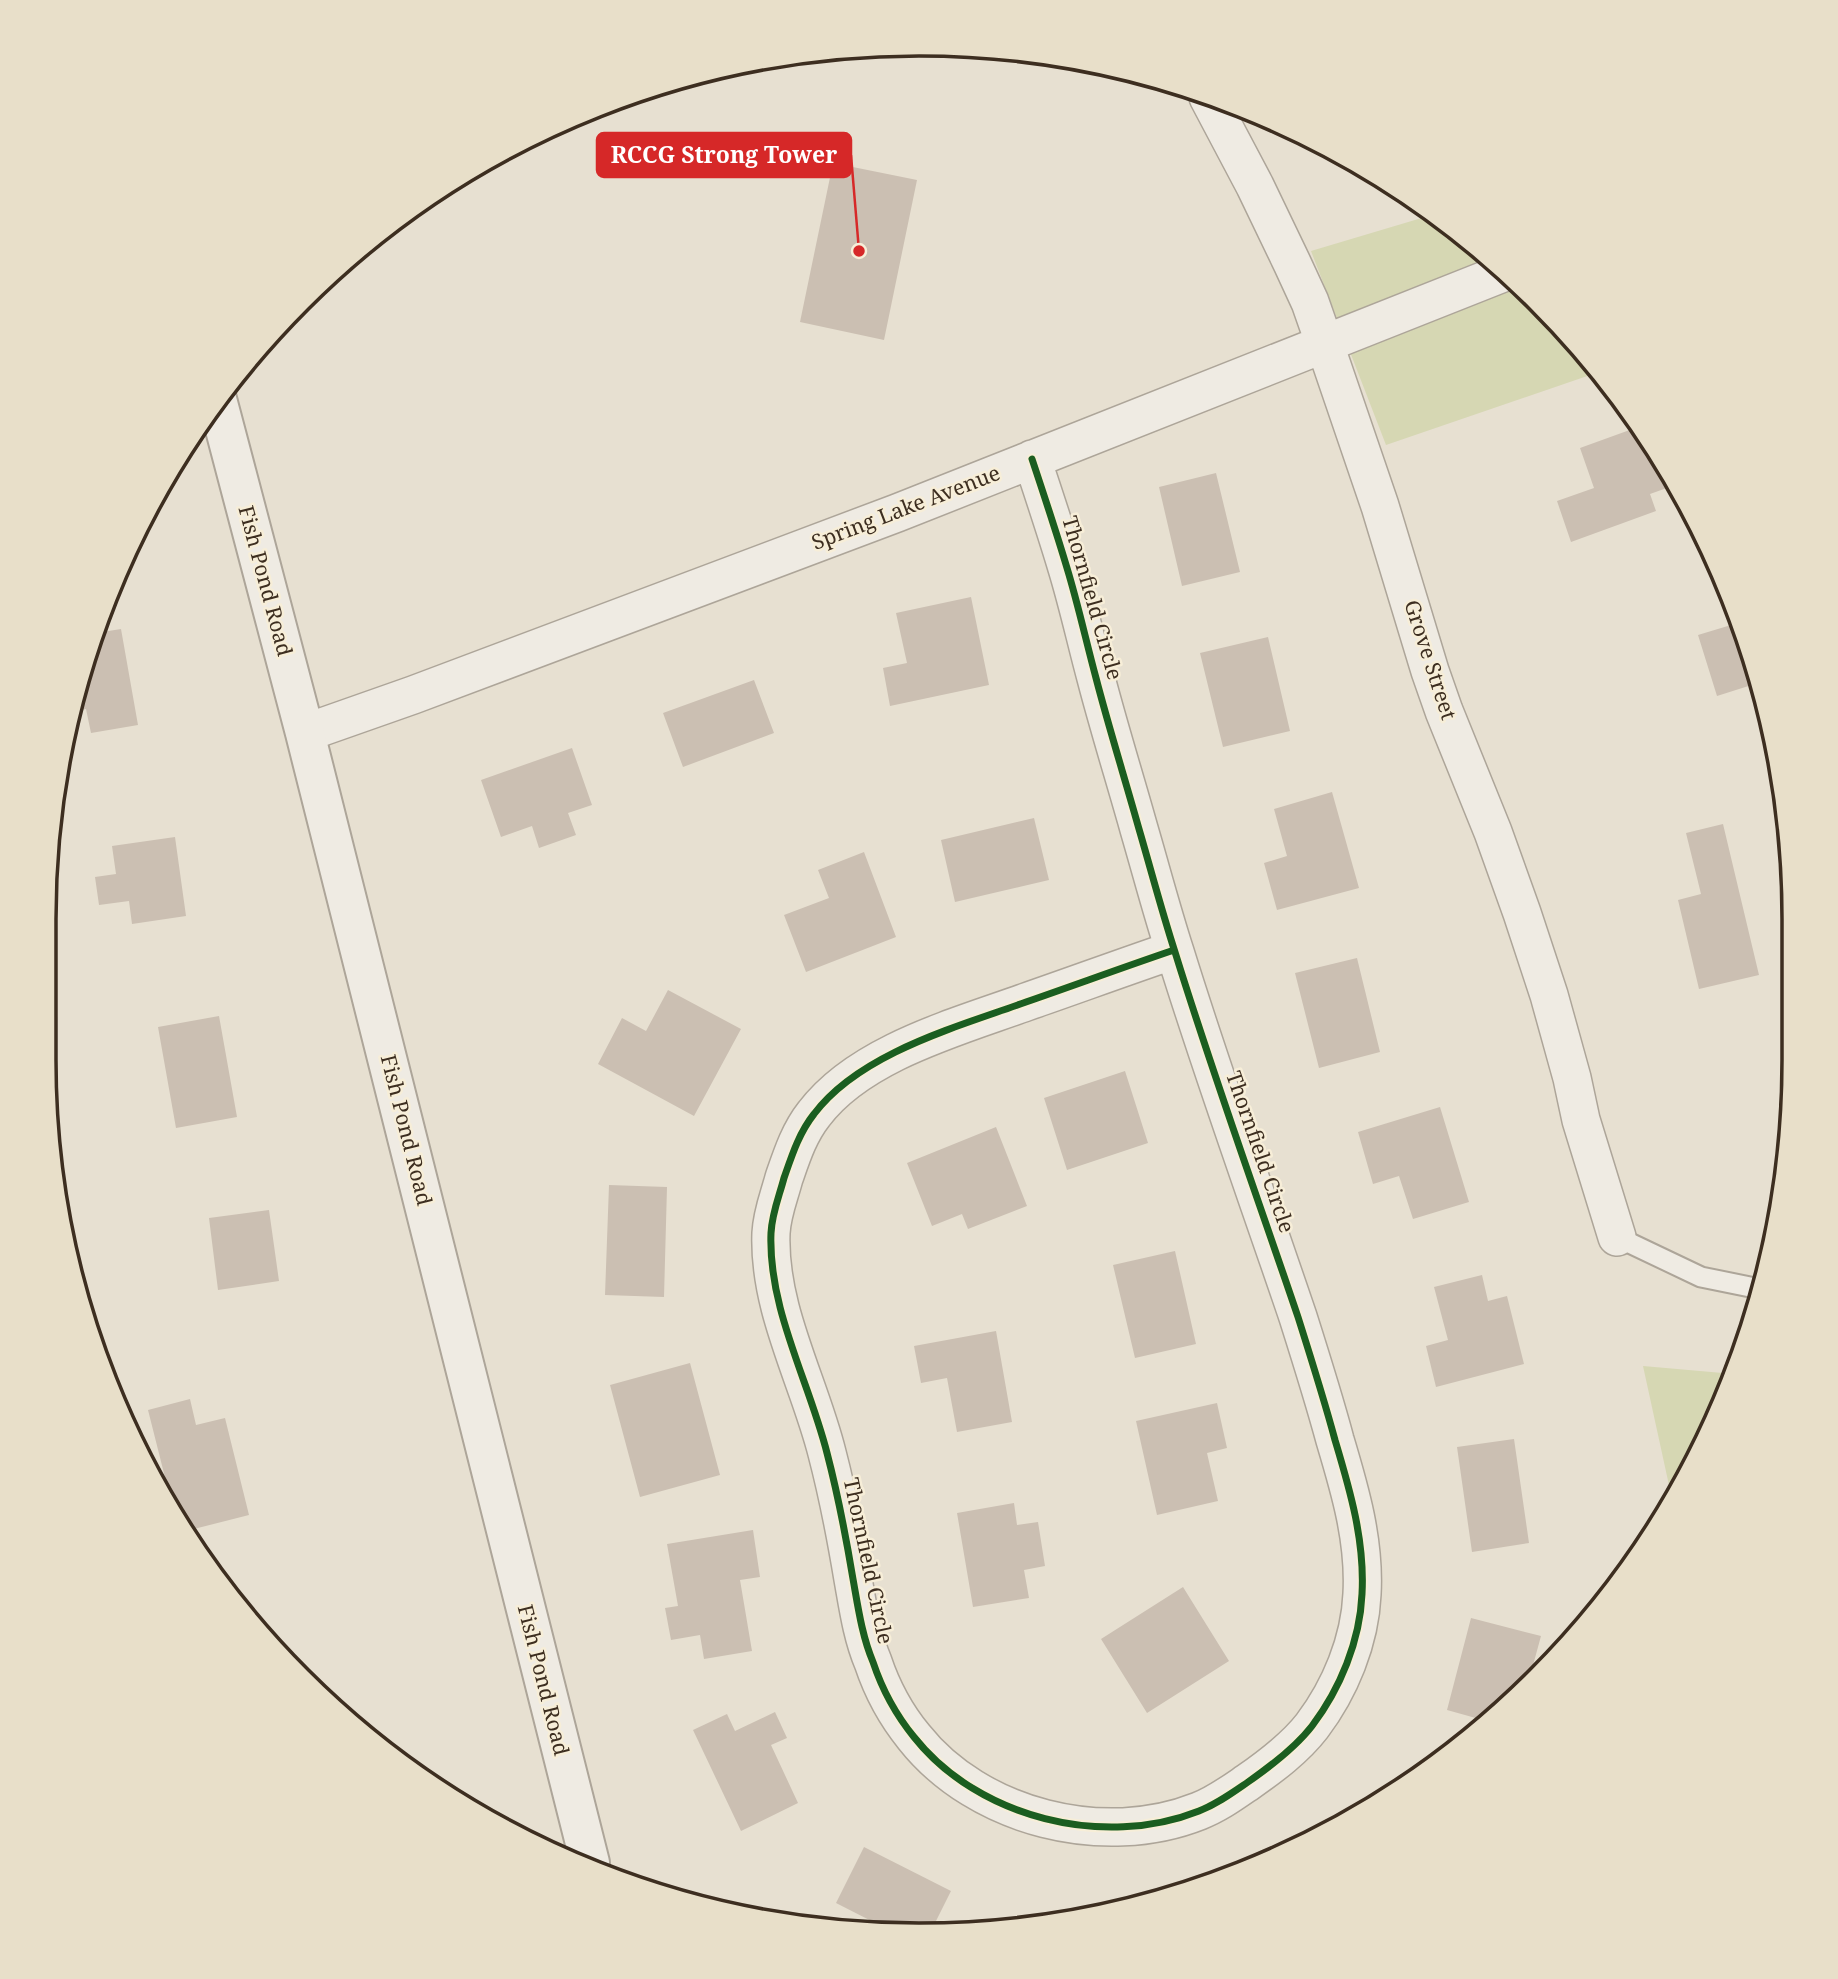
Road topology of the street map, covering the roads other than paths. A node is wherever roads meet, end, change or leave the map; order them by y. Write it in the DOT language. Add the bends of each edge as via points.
graph roads {
  1 [pos="1214,109"];
  2 [pos="1495,276"];
  3 [pos="1324,342"];
  4 [pos="221,413"];
  5 [pos="1032,459"];
  6 [pos="305,733"];
  7 [pos="1174,950"];
  8 [pos="1617,1237"];
  9 [pos="1752,1287"];
  10 [pos="588,1857"];
  1 -- 3 [label="street, Grove Street" via="1292,263"];
  2 -- 3 [label="street, Spring Lake Avenue"];
  3 -- 5 [label="street, Spring Lake Avenue"];
  3 -- 8 [label="street, Grove Street" via="1444,712 1522,913"];
  4 -- 6 [label="street, Fish Pond Road"];
  5 -- 6 [label="street, Spring Lake Avenue"];
  5 -- 7 [label="street, Thornfield Circle" via="1069,573"];
  6 -- 10 [label="street, Fish Pond Road"];
  7 -- 7 [label="street, Thornfield Circle" via="1315,1371 1355,1514 1362,1593 1357,1630 1332,1695 1286,1753 1225,1799 1197,1812 1145,1824 1082,1826 1051,1822 977,1791 916,1740 891,1703 862,1627 826,1447 778,1295 771,1234 775,1205 800,1137 833,1093 871,1064 972,1021"];
  8 -- 9 [label="lane" via="1701,1277"];
}
